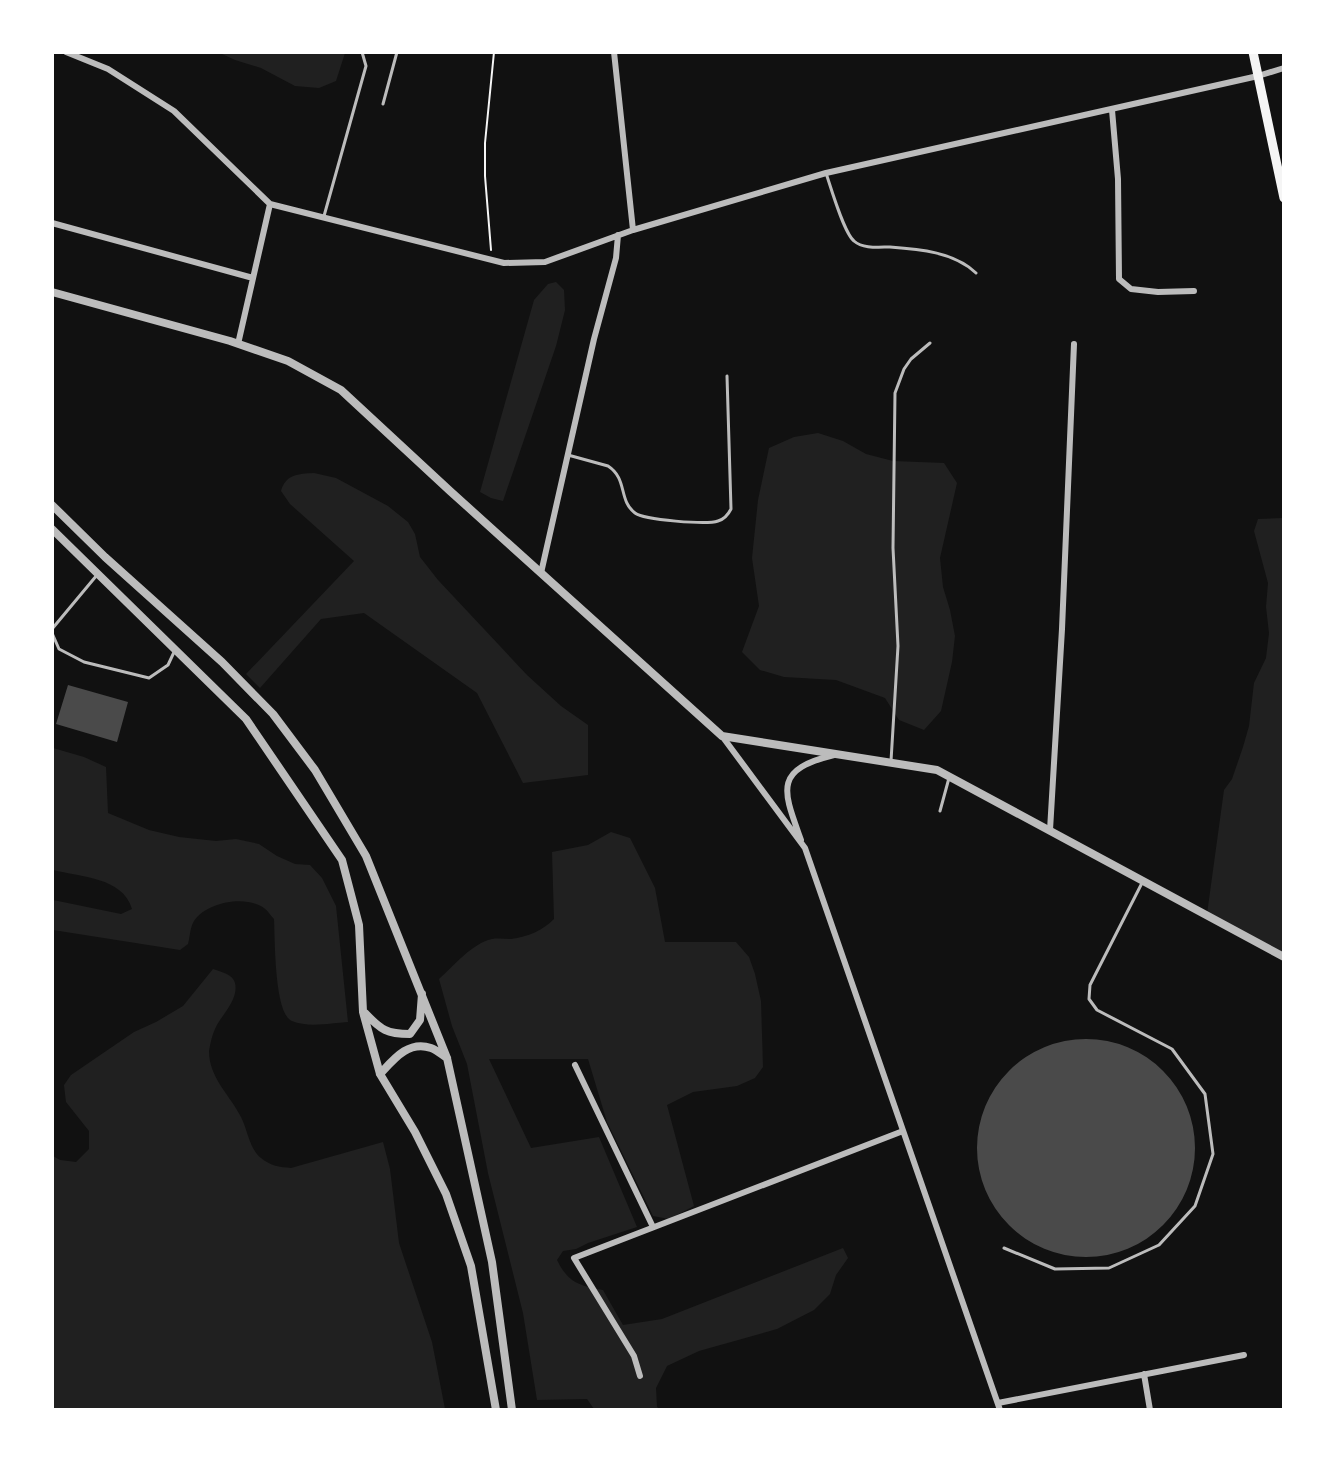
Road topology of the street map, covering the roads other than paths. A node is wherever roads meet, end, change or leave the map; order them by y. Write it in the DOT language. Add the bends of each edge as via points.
graph roads {
  1 [pos="66,52"];
  2 [pos="362,52"];
  3 [pos="398,52"];
  4 [pos="614,52"];
  5 [pos="1253,52"];
  6 [pos="1284,68"];
  7 [pos="1258,76"];
  8 [pos="383,104"];
  9 [pos="1112,110"];
  10 [pos="826,173"];
  11 [pos="1284,198"];
  12 [pos="270,204"];
  13 [pos="323,218"];
  14 [pos="52,223"];
  15 [pos="633,230"];
  16 [pos="618,235"];
  17 [pos="976,273"];
  18 [pos="253,278"];
  19 [pos="1194,291"];
  20 [pos="52,292"];
  21 [pos="930,343"];
  22 [pos="238,344"];
  23 [pos="1074,344"];
  24 [pos="727,376"];
  25 [pos="568,455"];
  26 [pos="52,505"];
  27 [pos="52,529"];
  28 [pos="99,573"];
  29 [pos="541,573"];
  30 [pos="52,631"];
  31 [pos="175,648"];
  32 [pos="722,736"];
  33 [pos="839,754"];
  34 [pos="891,762"];
  35 [pos="949,776"];
  36 [pos="940,811"];
  37 [pos="1050,830"];
  38 [pos="805,849"];
  39 [pos="1143,881"];
  40 [pos="1284,957"];
  41 [pos="422,992"];
  42 [pos="363,1012"];
  43 [pos="447,1058"];
  44 [pos="575,1065"];
  45 [pos="380,1074"];
  46 [pos="903,1131"];
  47 [pos="653,1227"];
  48 [pos="1004,1248"];
  49 [pos="1244,1354"];
  50 [pos="1144,1374"];
  51 [pos="640,1376"];
  52 [pos="999,1406"];
  53 [pos="496,1410"];
  54 [pos="512,1410"];
  55 [pos="1150,1410"];
  1 -- 12 [label="street" via="108,69 174,111"];
  2 -- 13 [label="lane" via="366,66"];
  3 -- 8 [label="lane"];
  4 -- 15 [label="street"];
  5 -- 7 [label="main road"];
  6 -- 7 [label="street"];
  7 -- 9 [label="street"];
  7 -- 11 [label="main road"];
  9 -- 10 [label="street"];
  9 -- 19 [label="street" via="1118,179 1119,279 1131,289"];
  10 -- 15 [label="street"];
  10 -- 17 [label="lane" via="854,242 953,258"];
  12 -- 13 [label="street"];
  12 -- 18 [label="street"];
  13 -- 16 [label="street" via="504,264 545,262"];
  14 -- 18 [label="street"];
  15 -- 16 [label="street"];
  16 -- 25 [label="street" via="616,258"];
  18 -- 22 [label="street"];
  20 -- 22 [label="street"];
  21 -- 34 [label="lane" via="904,369 895,393 893,548 898,646"];
  22 -- 29 [label="street" via="288,361 341,390"];
  23 -- 37 [label="street"];
  24 -- 25 [label="lane" via="731,509 724,519 713,522 641,516 629,507 621,480 613,470"];
  25 -- 29 [label="street"];
  26 -- 41 [label="street" via="273,714 315,770 366,856"];
  27 -- 28 [label="street"];
  28 -- 30 [label="lane"];
  28 -- 31 [label="street"];
  29 -- 32 [label="street"];
  30 -- 31 [label="lane" via="59,648 84,662 149,678 168,665"];
  31 -- 42 [label="street" via="246,718 342,860 359,925"];
  32 -- 33 [label="street"];
  32 -- 38 [label="street"];
  33 -- 34 [label="street"];
  33 -- 38 [label="street" via="798,767 786,790"];
  34 -- 35 [label="street" via="937,770"];
  35 -- 36 [label="lane"];
  35 -- 37 [label="street"];
  37 -- 39 [label="street"];
  38 -- 46 [label="street"];
  39 -- 40 [label="street"];
  39 -- 48 [label="lane" via="1090,985 1089,999 1096,1010 1172,1049 1205,1094 1213,1154 1196,1206 1159,1245 1109,1268 1055,1269"];
  41 -- 42 [label="street" via="420,1020 410,1034 381,1029"];
  41 -- 43 [label="street"];
  42 -- 45 [label="street"];
  43 -- 45 [label="street" via="430,1047 413,1047 401,1051"];
  43 -- 54 [label="street" via="492,1262"];
  44 -- 47 [label="street"];
  45 -- 53 [label="street" via="415,1132 450,1204 471,1266"];
  46 -- 47 [label="street"];
  46 -- 52 [label="street"];
  47 -- 51 [label="street" via="574,1258 634,1356"];
  49 -- 50 [label="street"];
  50 -- 52 [label="street"];
  50 -- 55 [label="street"];
}
